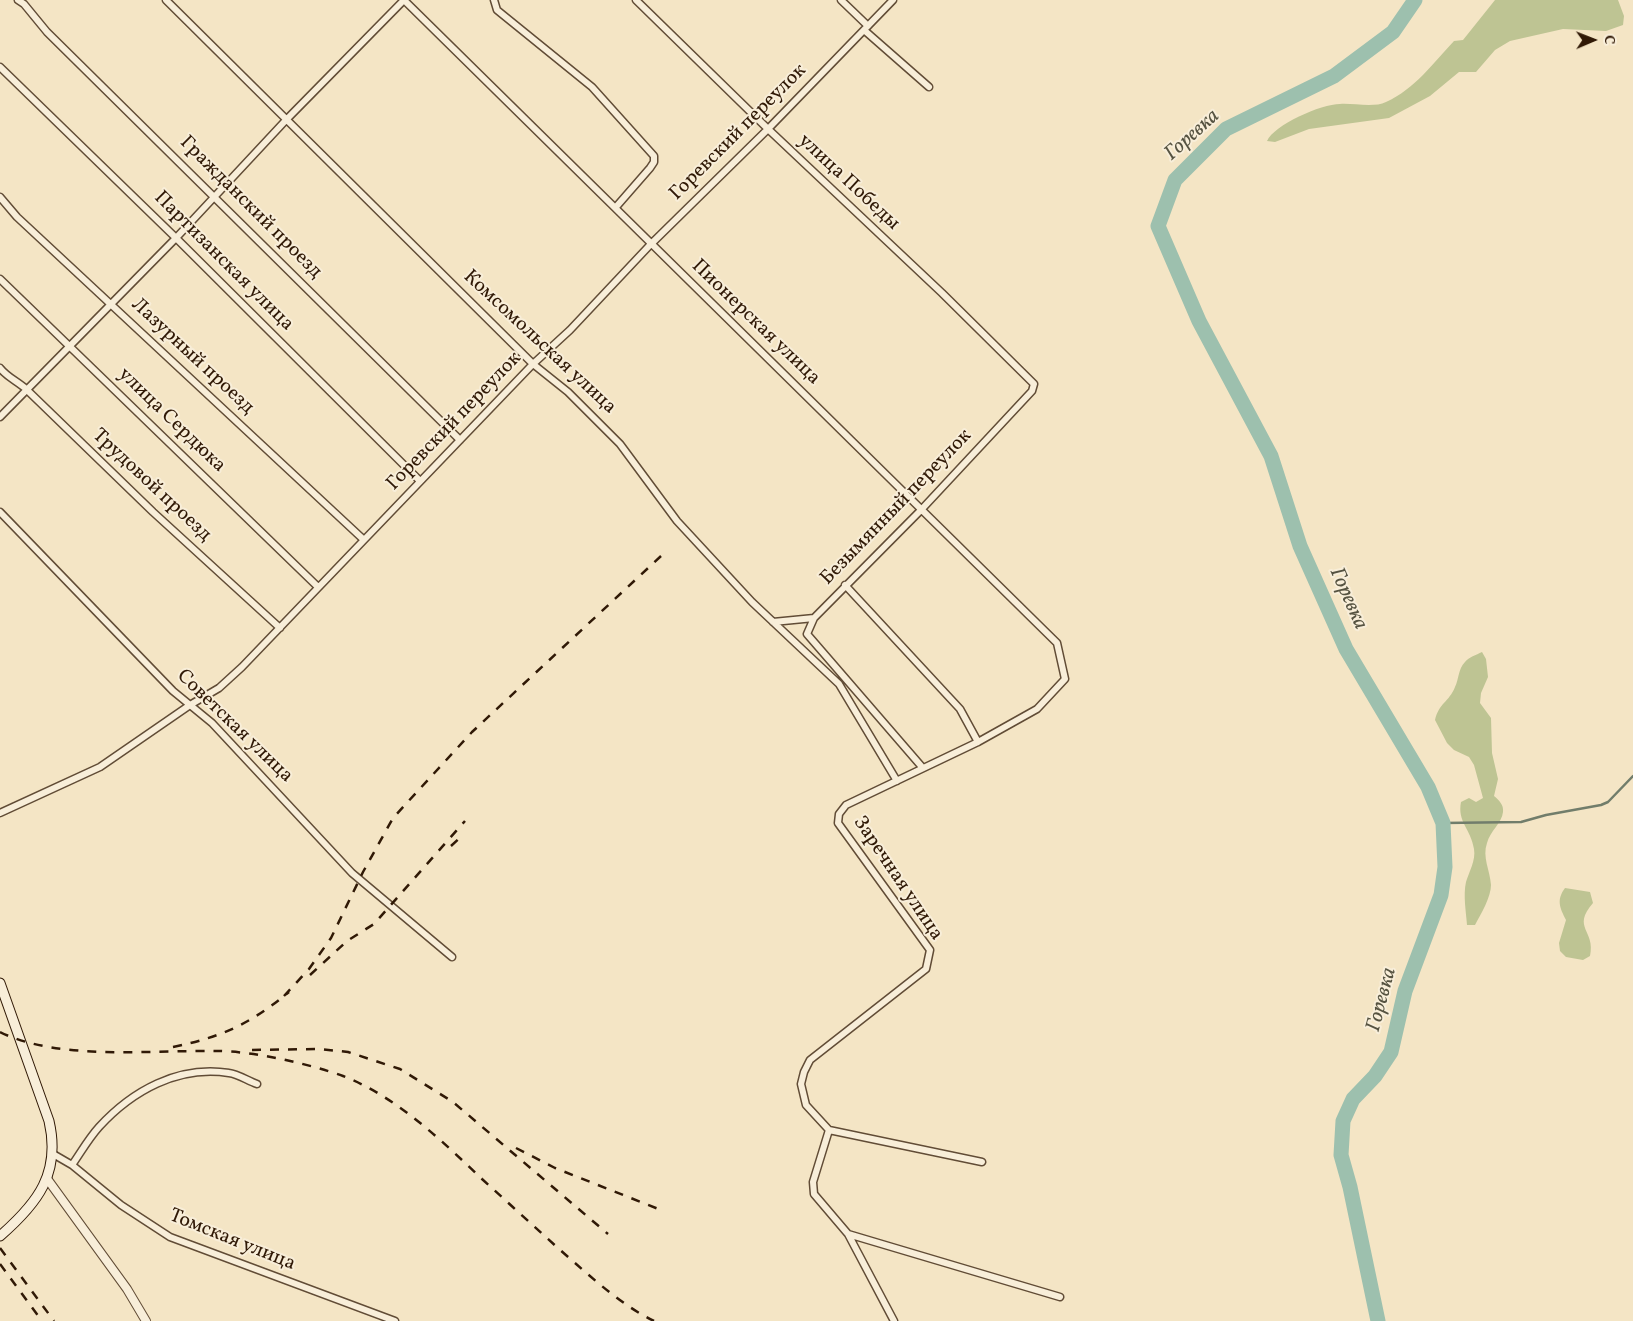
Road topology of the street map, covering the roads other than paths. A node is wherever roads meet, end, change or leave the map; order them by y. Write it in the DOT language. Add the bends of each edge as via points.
graph roads {
  1 [pos="18,0"];
  2 [pos="166,0"];
  3 [pos="404,0"];
  4 [pos="494,0"];
  5 [pos="636,0"];
  6 [pos="841,0"];
  7 [pos="893,0"];
  8 [pos="866,28"];
  9 [pos="0,67"];
  10 [pos="929,86"];
  11 [pos="286,120"];
  12 [pos="768,130"];
  13 [pos="215,196"];
  14 [pos="0,197"];
  15 [pos="616,208"];
  16 [pos="176,238"];
  17 [pos="650,245"];
  18 [pos="0,279"];
  19 [pos="111,304"];
  20 [pos="70,345"];
  21 [pos="533,364"];
  22 [pos="0,368"];
  23 [pos="26,389"];
  24 [pos="1032,391"];
  25 [pos="0,417"];
  26 [pos="460,440"];
  27 [pos="420,482"];
  28 [pos="921,510"];
  29 [pos="0,512"];
  30 [pos="364,540"];
  31 [pos="845,586"];
  32 [pos="318,587"];
  33 [pos="814,618"];
  34 [pos="773,622"];
  35 [pos="280,628"];
  36 [pos="1065,679"];
  37 [pos="190,705"];
  38 [pos="978,742"];
  39 [pos="922,767"];
  40 [pos="897,781"];
  41 [pos="0,813"];
  42 [pos="452,957"];
  43 [pos="0,983"];
  44 [pos="257,1084"];
  45 [pos="829,1130"];
  46 [pos="53,1154"];
  47 [pos="982,1162"];
  48 [pos="72,1165"];
  49 [pos="48,1180"];
  50 [pos="848,1234"];
  51 [pos="0,1236"];
  52 [pos="1060,1297"];
  53 [pos="146,1321"];
  54 [pos="395,1321"];
  55 [pos="894,1321"];
  1 -- 13 [label="street, Гражданский проезд"];
  2 -- 11 [label="street, Комсомольская улица"];
  3 -- 11 [label="street"];
  3 -- 15 [label="street, Пионерская улица"];
  4 -- 15 [label="street" via="497,10 604,99 654,156 650,168"];
  5 -- 12 [label="street, улица Победы"];
  6 -- 8 [label="street"];
  7 -- 8 [label="street, Горевский переулок"];
  8 -- 10 [label="street"];
  8 -- 12 [label="street, Горевский переулок"];
  9 -- 16 [label="street, Партизанская улица"];
  11 -- 13 [label="street"];
  11 -- 21 [label="street, Комсомольская улица"];
  12 -- 17 [label="street, Горевский переулок"];
  12 -- 24 [label="street, улица Победы" via="1030,378 1034,384"];
  13 -- 16 [label="street"];
  13 -- 26 [label="street, Гражданский проезд"];
  14 -- 19 [label="street, Лазурный проезд" via="17,217"];
  15 -- 17 [label="street, Пионерская улица"];
  16 -- 19 [label="street"];
  16 -- 27 [label="street, Партизанская улица"];
  17 -- 21 [label="street, Горевский переулок" via="570,330"];
  17 -- 28 [label="street, Пионерская улица"];
  18 -- 20 [label="street, улица Сердюка"];
  19 -- 20 [label="street"];
  19 -- 30 [label="street, Лазурный проезд"];
  20 -- 23 [label="street"];
  20 -- 32 [label="street, улица Сердюка"];
  21 -- 26 [label="street, Горевский переулок"];
  21 -- 34 [label="street, Комсомольская улица" via="568,392 620,444 678,520"];
  22 -- 23 [label="street, Трудовой проезд"];
  23 -- 25 [label="street"];
  23 -- 35 [label="street, Трудовой проезд" via="153,512"];
  24 -- 28 [label="street, Безымянный переулок"];
  26 -- 27 [label="street, Горевский переулок"];
  27 -- 30 [label="street, Горевский переулок"];
  28 -- 31 [label="street, Безымянный переулок"];
  28 -- 36 [label="street, Пионерская улица" via="1057,643"];
  29 -- 37 [label="street, Советская улица"];
  30 -- 32 [label="street, Горевский переулок"];
  31 -- 33 [label="street, Безымянный переулок"];
  31 -- 38 [label="street" via="960,709"];
  32 -- 35 [label="street, Горевский переулок"];
  33 -- 34 [label="street"];
  33 -- 39 [label="street" via="807,634"];
  34 -- 40 [label="street, Комсомольская улица" via="839,684"];
  35 -- 37 [label="street, Горевский переулок" via="224,683"];
  36 -- 38 [label="street, Заречная улица" via="1037,709"];
  37 -- 41 [label="street, Горевский переулок" via="100,767"];
  37 -- 42 [label="street, Советская улица" via="225,736 352,873"];
  38 -- 39 [label="street, Заречная улица"];
  39 -- 40 [label="street, Заречная улица"];
  40 -- 45 [label="street, Заречная улица" via="846,805 839,814 838,823 930,950 926,969 810,1060 801,1084 806,1105"];
  43 -- 46 [label="main road" via="49,1121"];
  44 -- 48 [label="street" via="230,1073 192,1071 164,1079 123,1106 99,1127"];
  45 -- 47 [label="street"];
  45 -- 50 [label="street" via="813,1182 814,1194"];
  46 -- 48 [label="street, Томская улица"];
  46 -- 49 [label="main road"];
  48 -- 54 [label="street, Томская улица" via="121,1205 170,1236"];
  49 -- 51 [label="main road" via="24,1216"];
  49 -- 53 [label="street" via="127,1289"];
  50 -- 52 [label="street"];
  50 -- 55 [label="street"];
}
